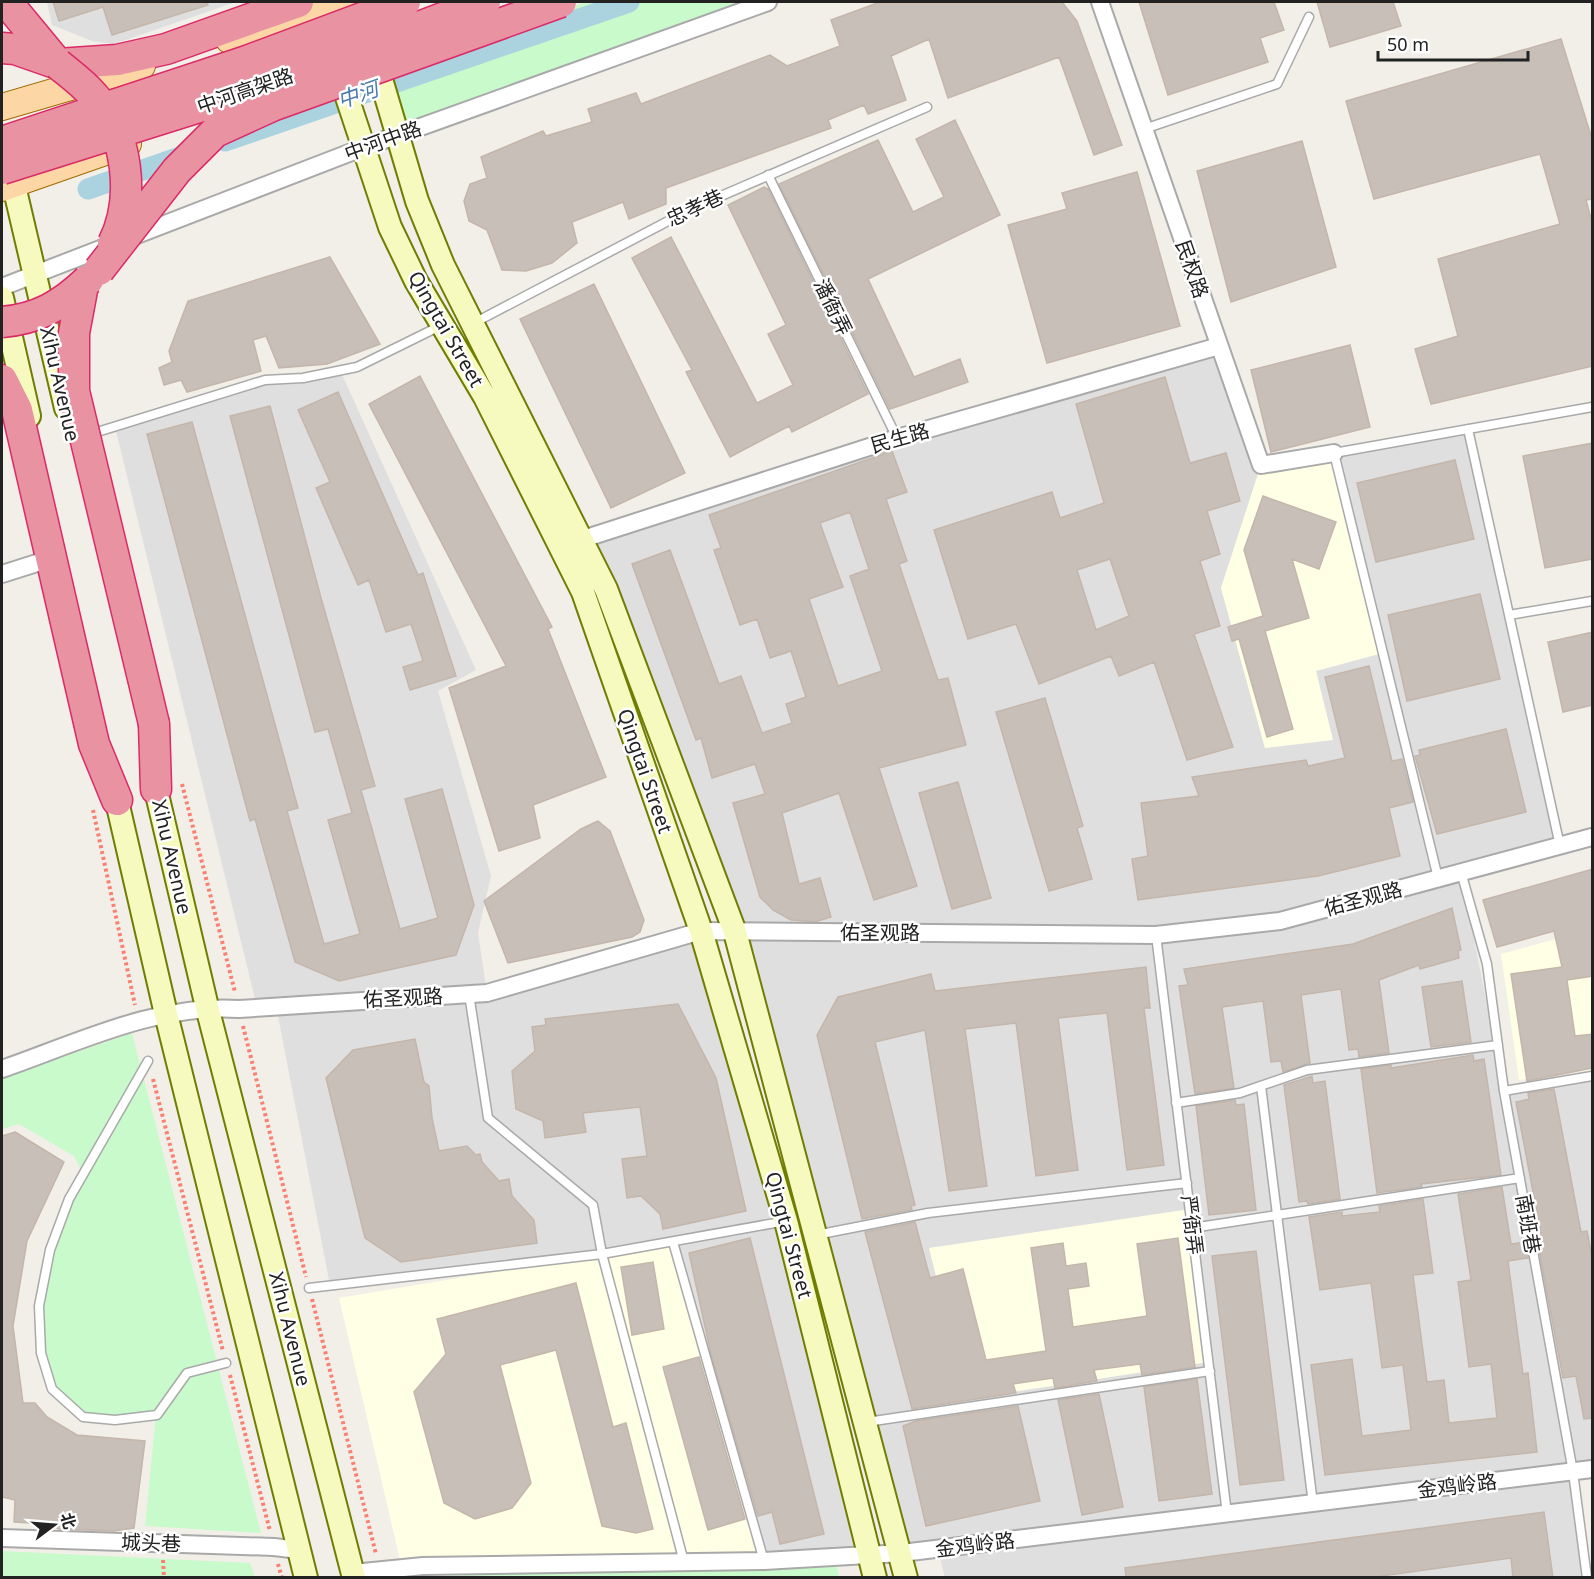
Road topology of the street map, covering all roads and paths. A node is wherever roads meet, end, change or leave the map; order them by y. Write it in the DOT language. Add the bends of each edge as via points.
graph roads {
  1 [pos="10,2"];
  2 [pos="355,2"];
  3 [pos="360,2"];
  4 [pos="405,2"];
  5 [pos="485,2"];
  6 [pos="520,2"];
  7 [pos="561,2"];
  8 [pos="768,2"];
  9 [pos="1100,2"];
  10 [pos="314,5"];
  11 [pos="1309,17"];
  12 [pos="2,48"];
  13 [pos="58,64"];
  14 [pos="376,65"];
  15 [pos="340,78"];
  16 [pos="2,107"];
  17 [pos="927,107"];
  18 [pos="395,128"];
  19 [pos="1144,129"];
  20 [pos="2,134"];
  21 [pos="359,139"];
  22 [pos="2,142"];
  23 [pos="768,176"];
  24 [pos="6,180"];
  25 [pos="35,276"];
  26 [pos="91,278"];
  27 [pos="2,287"];
  28 [pos="2,298"];
  29 [pos="2,322"];
  30 [pos="444,324"];
  31 [pos="471,324"];
  32 [pos="1219,346"];
  33 [pos="2,380"];
  34 [pos="1593,407"];
  35 [pos="1468,429"];
  36 [pos="94,433"];
  37 [pos="897,438"];
  38 [pos="1334,453"];
  39 [pos="583,539"];
  40 [pos="40,562"];
  41 [pos="2,574"];
  42 [pos="1593,601"];
  43 [pos="1509,615"];
  44 [pos="168,784"];
  45 [pos="117,800"];
  46 [pos="1593,837"];
  47 [pos="1560,846"];
  48 [pos="1461,872"];
  49 [pos="1438,878"];
  50 [pos="701,932"];
  51 [pos="735,932"];
  52 [pos="1156,935"];
  53 [pos="469,994"];
  54 [pos="207,1007"];
  55 [pos="239,1009"];
  56 [pos="166,1014"];
  57 [pos="1498,1045"];
  58 [pos="148,1061"];
  59 [pos="2,1068"];
  60 [pos="1593,1076"];
  61 [pos="1261,1086"];
  62 [pos="1504,1091"];
  63 [pos="1176,1103"];
  64 [pos="1520,1178"];
  65 [pos="1187,1183"];
  66 [pos="1277,1215"];
  67 [pos="786,1221"];
  68 [pos="1192,1228"];
  69 [pos="816,1235"];
  70 [pos="673,1242"];
  71 [pos="602,1254"];
  72 [pos="309,1288"];
  73 [pos="226,1363"];
  74 [pos="1210,1371"];
  75 [pos="867,1422"];
  76 [pos="1593,1469"];
  77 [pos="1573,1472"];
  78 [pos="1313,1504"];
  79 [pos="1227,1514"];
  80 [pos="2,1538"];
  81 [pos="299,1550"];
  82 [pos="872,1554"];
  83 [pos="902,1554"];
  84 [pos="764,1561"];
  85 [pos="684,1562"];
  86 [pos="380,1569"];
  87 [pos="545,1571"];
  88 [pos="354,1575"];
  89 [pos="306,1578"];
  90 [pos="875,1578"];
  91 [pos="906,1578"];
  92 [pos="1587,1578"];
  1 -- 13 [label="highway"];
  2 -- 10 [label="main road"];
  3 -- 14 [label="main road, Qingtai Street"];
  4 -- 22 [label="highway, 中河高架路, bridge" via="244,62"];
  5 -- 24 [label="highway, 中河高架路, bridge"];
  6 -- 14 [label="main road"];
  7 -- 26 [label="highway, bridge" via="272,106 215,132 177,170"];
  8 -- 18 [label="street, 中河中路"];
  9 -- 19 [label="street, 民权路"];
  10 -- 13 [label="highway" via="166,50 117,60"];
  10 -- 15 [label="main road, Qingtai Street"];
  10 -- 16 [label="main road"];
  11 -- 19 [label="lane" via="1276,84"];
  12 -- 13 [label="highway"];
  13 -- 26 [label="highway, bridge" via="94,96 118,136 127,182 120,228"];
  14 -- 15 [label="main road"];
  14 -- 18 [label="main road, Qingtai Street"];
  15 -- 21 [label="main road, Qingtai Street"];
  15 -- 24 [label="main road"];
  17 -- 23 [label="lane, 忠孝巷"];
  18 -- 21 [label="street, 中河中路"];
  18 -- 31 [label="main road, Qingtai Street" via="434,244"];
  19 -- 32 [label="street, 民权路"];
  20 -- 24 [label="main road, Xihu Avenue"];
  21 -- 25 [label="street, 中河中路"];
  21 -- 30 [label="main road, Qingtai Street" via="390,227 416,281"];
  23 -- 31 [label="lane, 忠孝巷" via="691,209"];
  23 -- 37 [label="lane, 潘衙弄"];
  24 -- 25 [label="main road, Xihu Avenue"];
  25 -- 27 [label="street, 中河中路"];
  25 -- 44 [label="main road, Xihu Avenue"];
  26 -- 29 [label="highway, bridge" via="66,301 25,320"];
  26 -- 44 [label="highway, bridge" via="74,333 74,391"];
  28 -- 45 [label="main road, Xihu Avenue"];
  30 -- 36 [label="lane" via="357,367 303,378 265,380"];
  30 -- 50 [label="main road, Qingtai Street" via="583,592"];
  31 -- 39 [label="main road, Qingtai Street"];
  32 -- 37 [label="street, 民生路"];
  32 -- 38 [label="street, 民权路" via="1261,465"];
  33 -- 45 [label="highway" via="17,410 94,744"];
  34 -- 35 [label="lane"];
  35 -- 38 [label="lane"];
  35 -- 43 [label="lane"];
  37 -- 39 [label="street, 民生路"];
  38 -- 49 [label="lane"];
  39 -- 51 [label="main road, Qingtai Street" via="606,589"];
  40 -- 41 [label="street"];
  42 -- 43 [label="lane"];
  43 -- 47 [label="lane"];
  44 -- 54 [label="main road, Xihu Avenue"];
  44 -- 55 [label="path"];
  45 -- 56 [label="main road, Xihu Avenue"];
  46 -- 47 [label="street, 佑圣观路"];
  47 -- 48 [label="street, 佑圣观路"];
  48 -- 49 [label="street, 佑圣观路"];
  48 -- 57 [label="lane, 南班巷" via="1487,964"];
  49 -- 52 [label="street, 佑圣观路" via="1280,921"];
  50 -- 51 [label="street, 佑圣观路"];
  50 -- 53 [label="street, 佑圣观路" via="487,993"];
  50 -- 67 [label="main road, Qingtai Street"];
  51 -- 52 [label="street, 佑圣观路"];
  51 -- 69 [label="main road, Qingtai Street"];
  52 -- 63 [label="lane, 严衙弄"];
  53 -- 55 [label="street, 佑圣观路"];
  53 -- 71 [label="lane" via="488,1118 593,1205"];
  54 -- 55 [label="street, 佑圣观路"];
  54 -- 56 [label="street, 佑圣观路"];
  54 -- 88 [label="main road, Xihu Avenue"];
  55 -- 72 [label="path"];
  56 -- 59 [label="street, 佑圣观路"];
  56 -- 81 [label="main road, Xihu Avenue"];
  57 -- 61 [label="lane" via="1307,1070"];
  57 -- 62 [label="lane, 南班巷"];
  58 -- 73 [label="lane" via="69,1199 50,1250 39,1306 41,1353 52,1389 83,1417 115,1420 157,1415 187,1373"];
  60 -- 62 [label="lane"];
  61 -- 63 [label="lane"];
  61 -- 66 [label="lane"];
  62 -- 64 [label="lane, 南班巷"];
  63 -- 65 [label="lane, 严衙弄"];
  64 -- 66 [label="lane"];
  64 -- 77 [label="lane, 南班巷"];
  65 -- 68 [label="lane, 严衙弄"];
  65 -- 69 [label="lane" via="928,1213"];
  66 -- 68 [label="lane"];
  66 -- 78 [label="lane"];
  67 -- 70 [label="lane"];
  67 -- 82 [label="main road, Qingtai Street"];
  68 -- 74 [label="lane, 严衙弄"];
  69 -- 75 [label="main road, Qingtai Street"];
  70 -- 71 [label="lane"];
  70 -- 84 [label="lane"];
  71 -- 72 [label="lane"];
  71 -- 85 [label="lane"];
  72 -- 86 [label="path"];
  74 -- 75 [label="lane"];
  74 -- 79 [label="lane, 严衙弄"];
  75 -- 83 [label="main road, Qingtai Street"];
  76 -- 77 [label="street, 金鸡岭路"];
  77 -- 78 [label="street, 金鸡岭路"];
  77 -- 92 [label="lane, 南班巷"];
  78 -- 79 [label="street, 金鸡岭路"];
  79 -- 83 [label="street, 金鸡岭路"];
  80 -- 81 [label="street, 城头巷"];
  81 -- 89 [label="main road, Xihu Avenue"];
  82 -- 83 [label="street, 金鸡岭路"];
  82 -- 84 [label="street, 金鸡岭路"];
  82 -- 90 [label="main road, Qingtai Street"];
  83 -- 91 [label="main road, Qingtai Street"];
  84 -- 85 [label="street, 金鸡岭路"];
  85 -- 87 [label="street, 金鸡岭路"];
  86 -- 87 [label="street, 金鸡岭路"];
  86 -- 88 [label="street, 金鸡岭路"];
}
